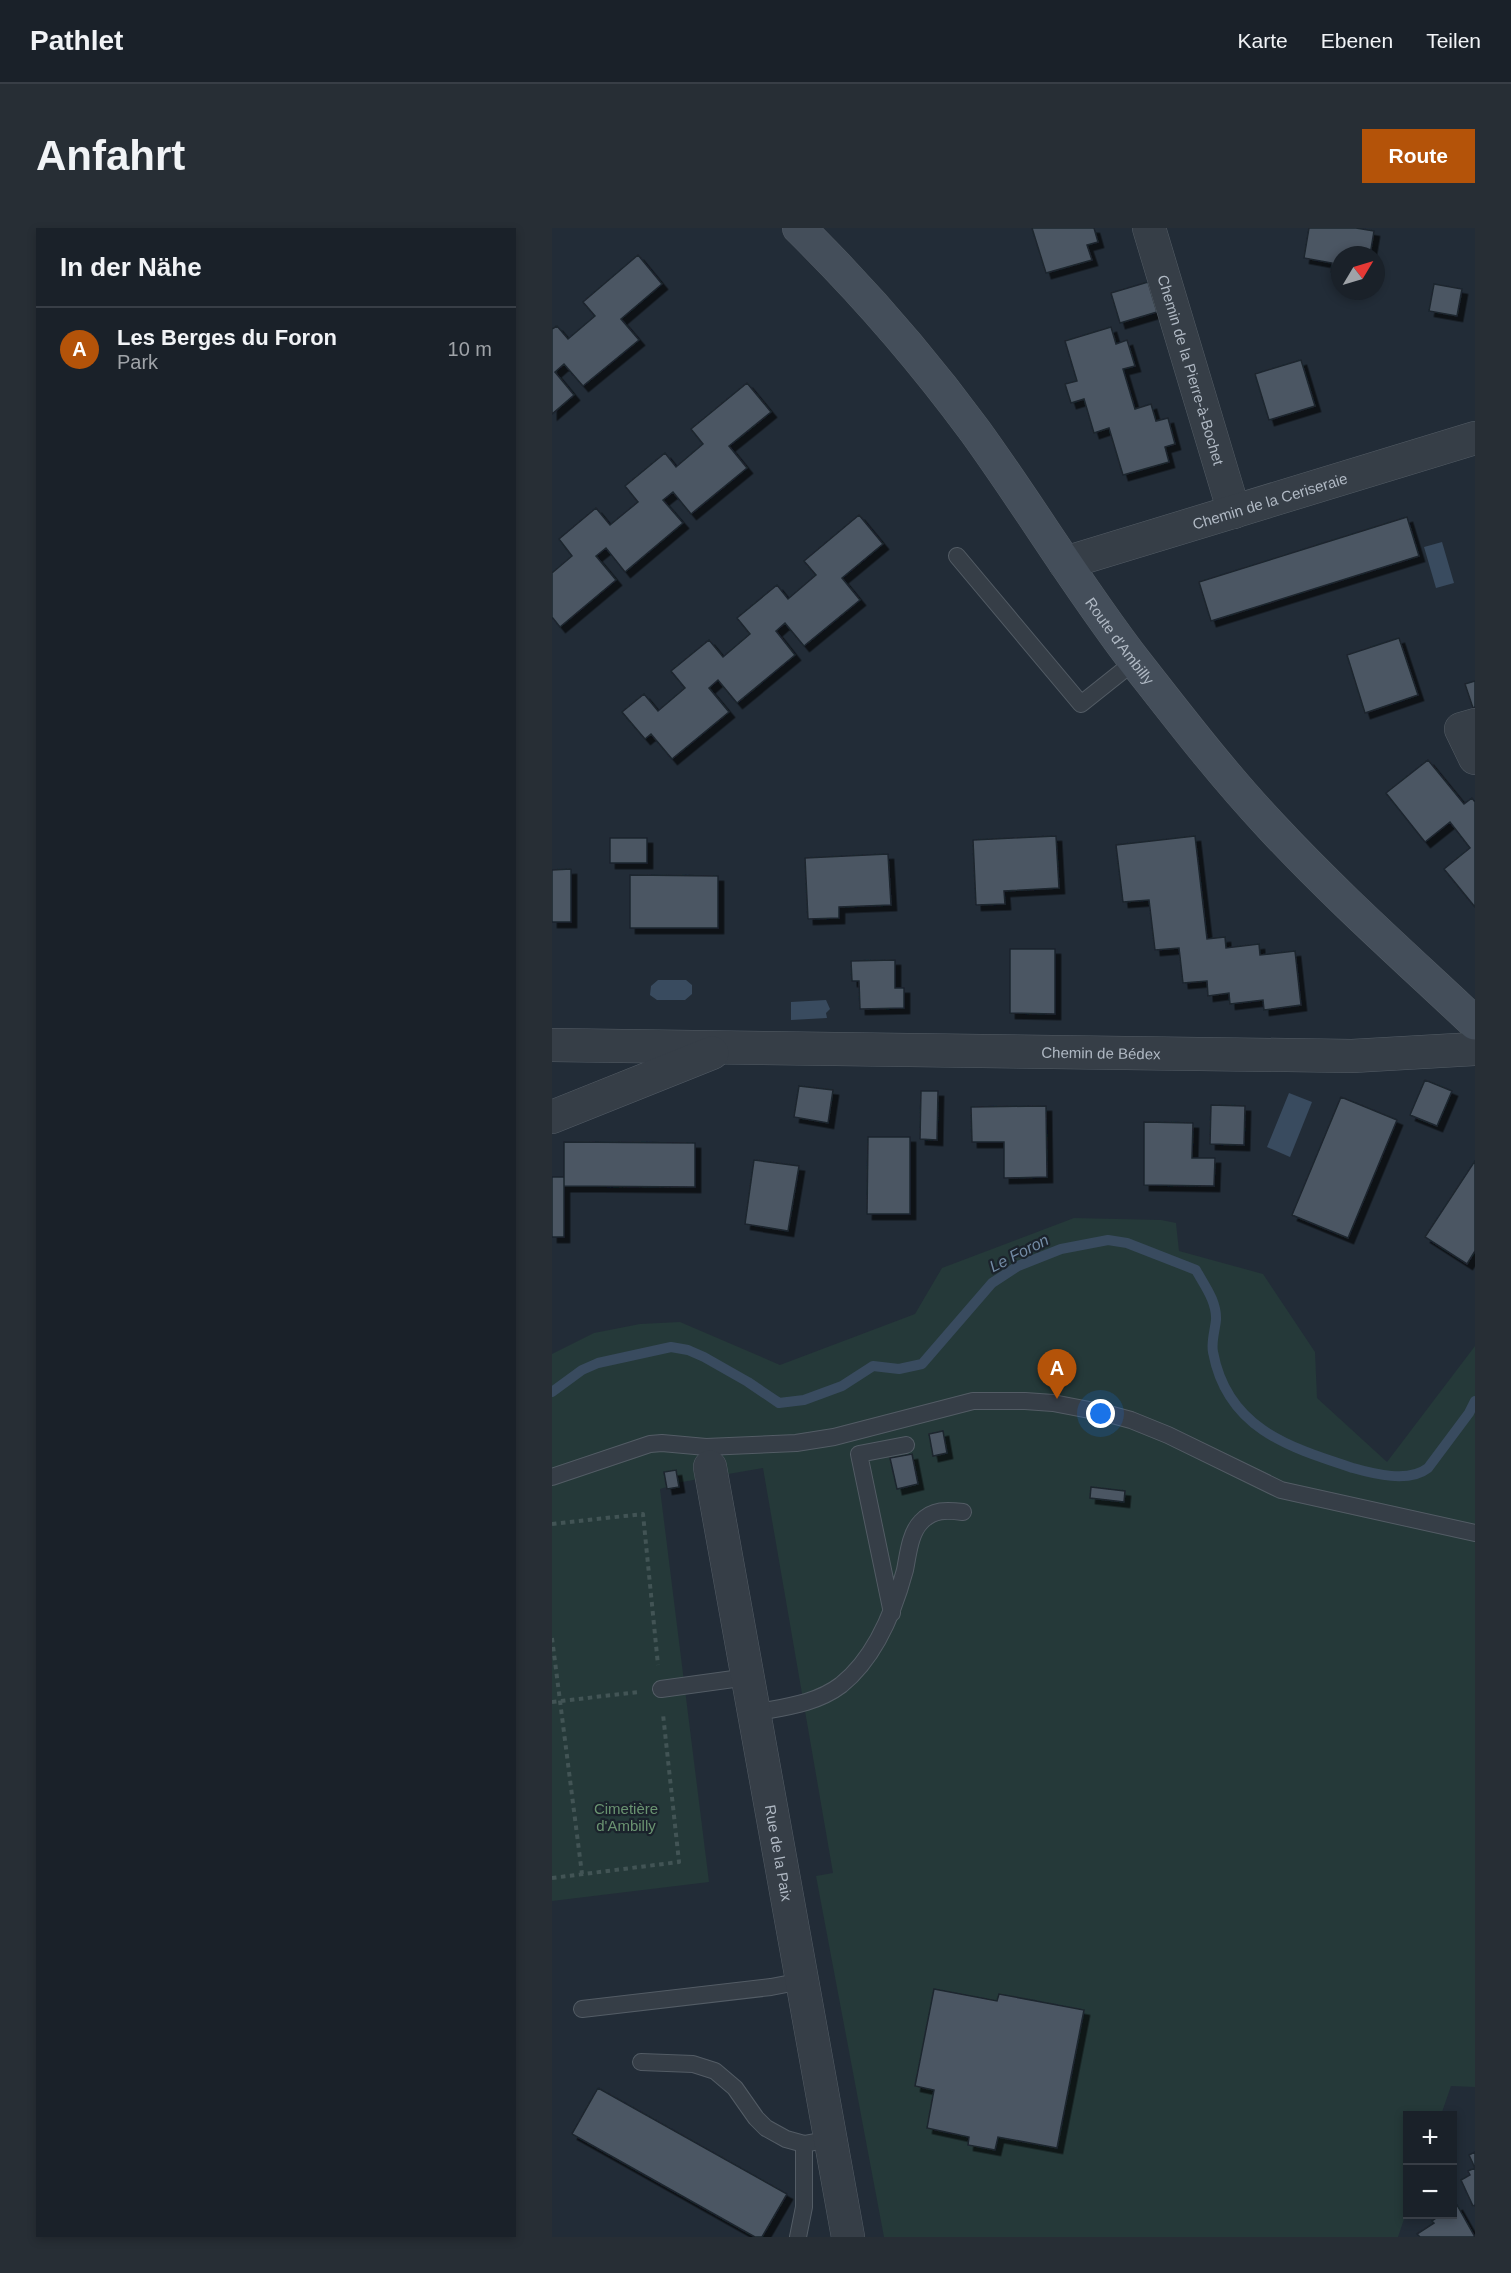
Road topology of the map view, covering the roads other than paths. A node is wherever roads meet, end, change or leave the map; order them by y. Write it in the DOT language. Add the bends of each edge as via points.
graph roads {
  1 [pos="799,228"];
  2 [pos="1149,228"];
  3 [pos="1475,438"];
  4 [pos="1234,512"];
  5 [pos="957,556"];
  6 [pos="1065,563"];
  7 [pos="1135,661"];
  8 [pos="1475,725"];
  9 [pos="1475,758"];
  10 [pos="1475,1023"];
  11 [pos="552,1045"];
  12 [pos="725,1047"];
  13 [pos="1475,1049"];
  14 [pos="552,1117"];
  15 [pos="906,1445"];
  16 [pos="710,1467"];
  17 [pos="552,1477"];
  18 [pos="963,1512"];
  19 [pos="1475,1533"];
  20 [pos="892,1613"];
  21 [pos="748,1677"];
  22 [pos="661,1689"];
  23 [pos="754,1713"];
  24 [pos="802,1981"];
  25 [pos="582,2009"];
  26 [pos="641,2062"];
  27 [pos="817,2142"];
  28 [pos="798,2237"];
  29 [pos="848,2237"];
  1 -- 6 [label="street, Route d'Ambilly" via="838,266 975,431"];
  2 -- 4 [label="street, Chemin de la Pierre-à-Bochet"];
  3 -- 4 [label="street, Chemin de la Ceriseraie"];
  4 -- 6 [label="street, Chemin de la Ceriseraie"];
  5 -- 7 [label="lane" via="1081,704"];
  6 -- 7 [label="street, Route d'Ambilly"];
  7 -- 10 [label="street, Route d'Ambilly" via="1215,764 1269,825"];
  8 -- 9 [label="street" via="1461,729"];
  11 -- 12 [label="street, Chemin de Bédex"];
  12 -- 13 [label="street, Chemin de Bédex" via="1352,1056"];
  12 -- 14 [label="street, Chemin de Bédex"];
  15 -- 20 [label="lane" via="859,1454"];
  16 -- 21 [label="street, Rue de la Paix"];
  17 -- 19 [label="lane" via="650,1444 706,1447 803,1443 974,1401 1025,1401 1131,1420 1281,1490"];
  18 -- 20 [label="lane" via="937,1512 916,1528"];
  20 -- 23 [label="lane" via="874,1646 843,1683 804,1704"];
  21 -- 22 [label="lane"];
  21 -- 23 [label="street, Rue de la Paix"];
  23 -- 24 [label="street, Rue de la Paix"];
  24 -- 25 [label="lane"];
  24 -- 27 [label="street, Rue de la Paix"];
  26 -- 27 [label="lane" via="693,2064 715,2071 735,2088 766,2128 786,2139"];
  27 -- 28 [label="lane"];
  27 -- 29 [label="street, Rue de la Paix"];
}
